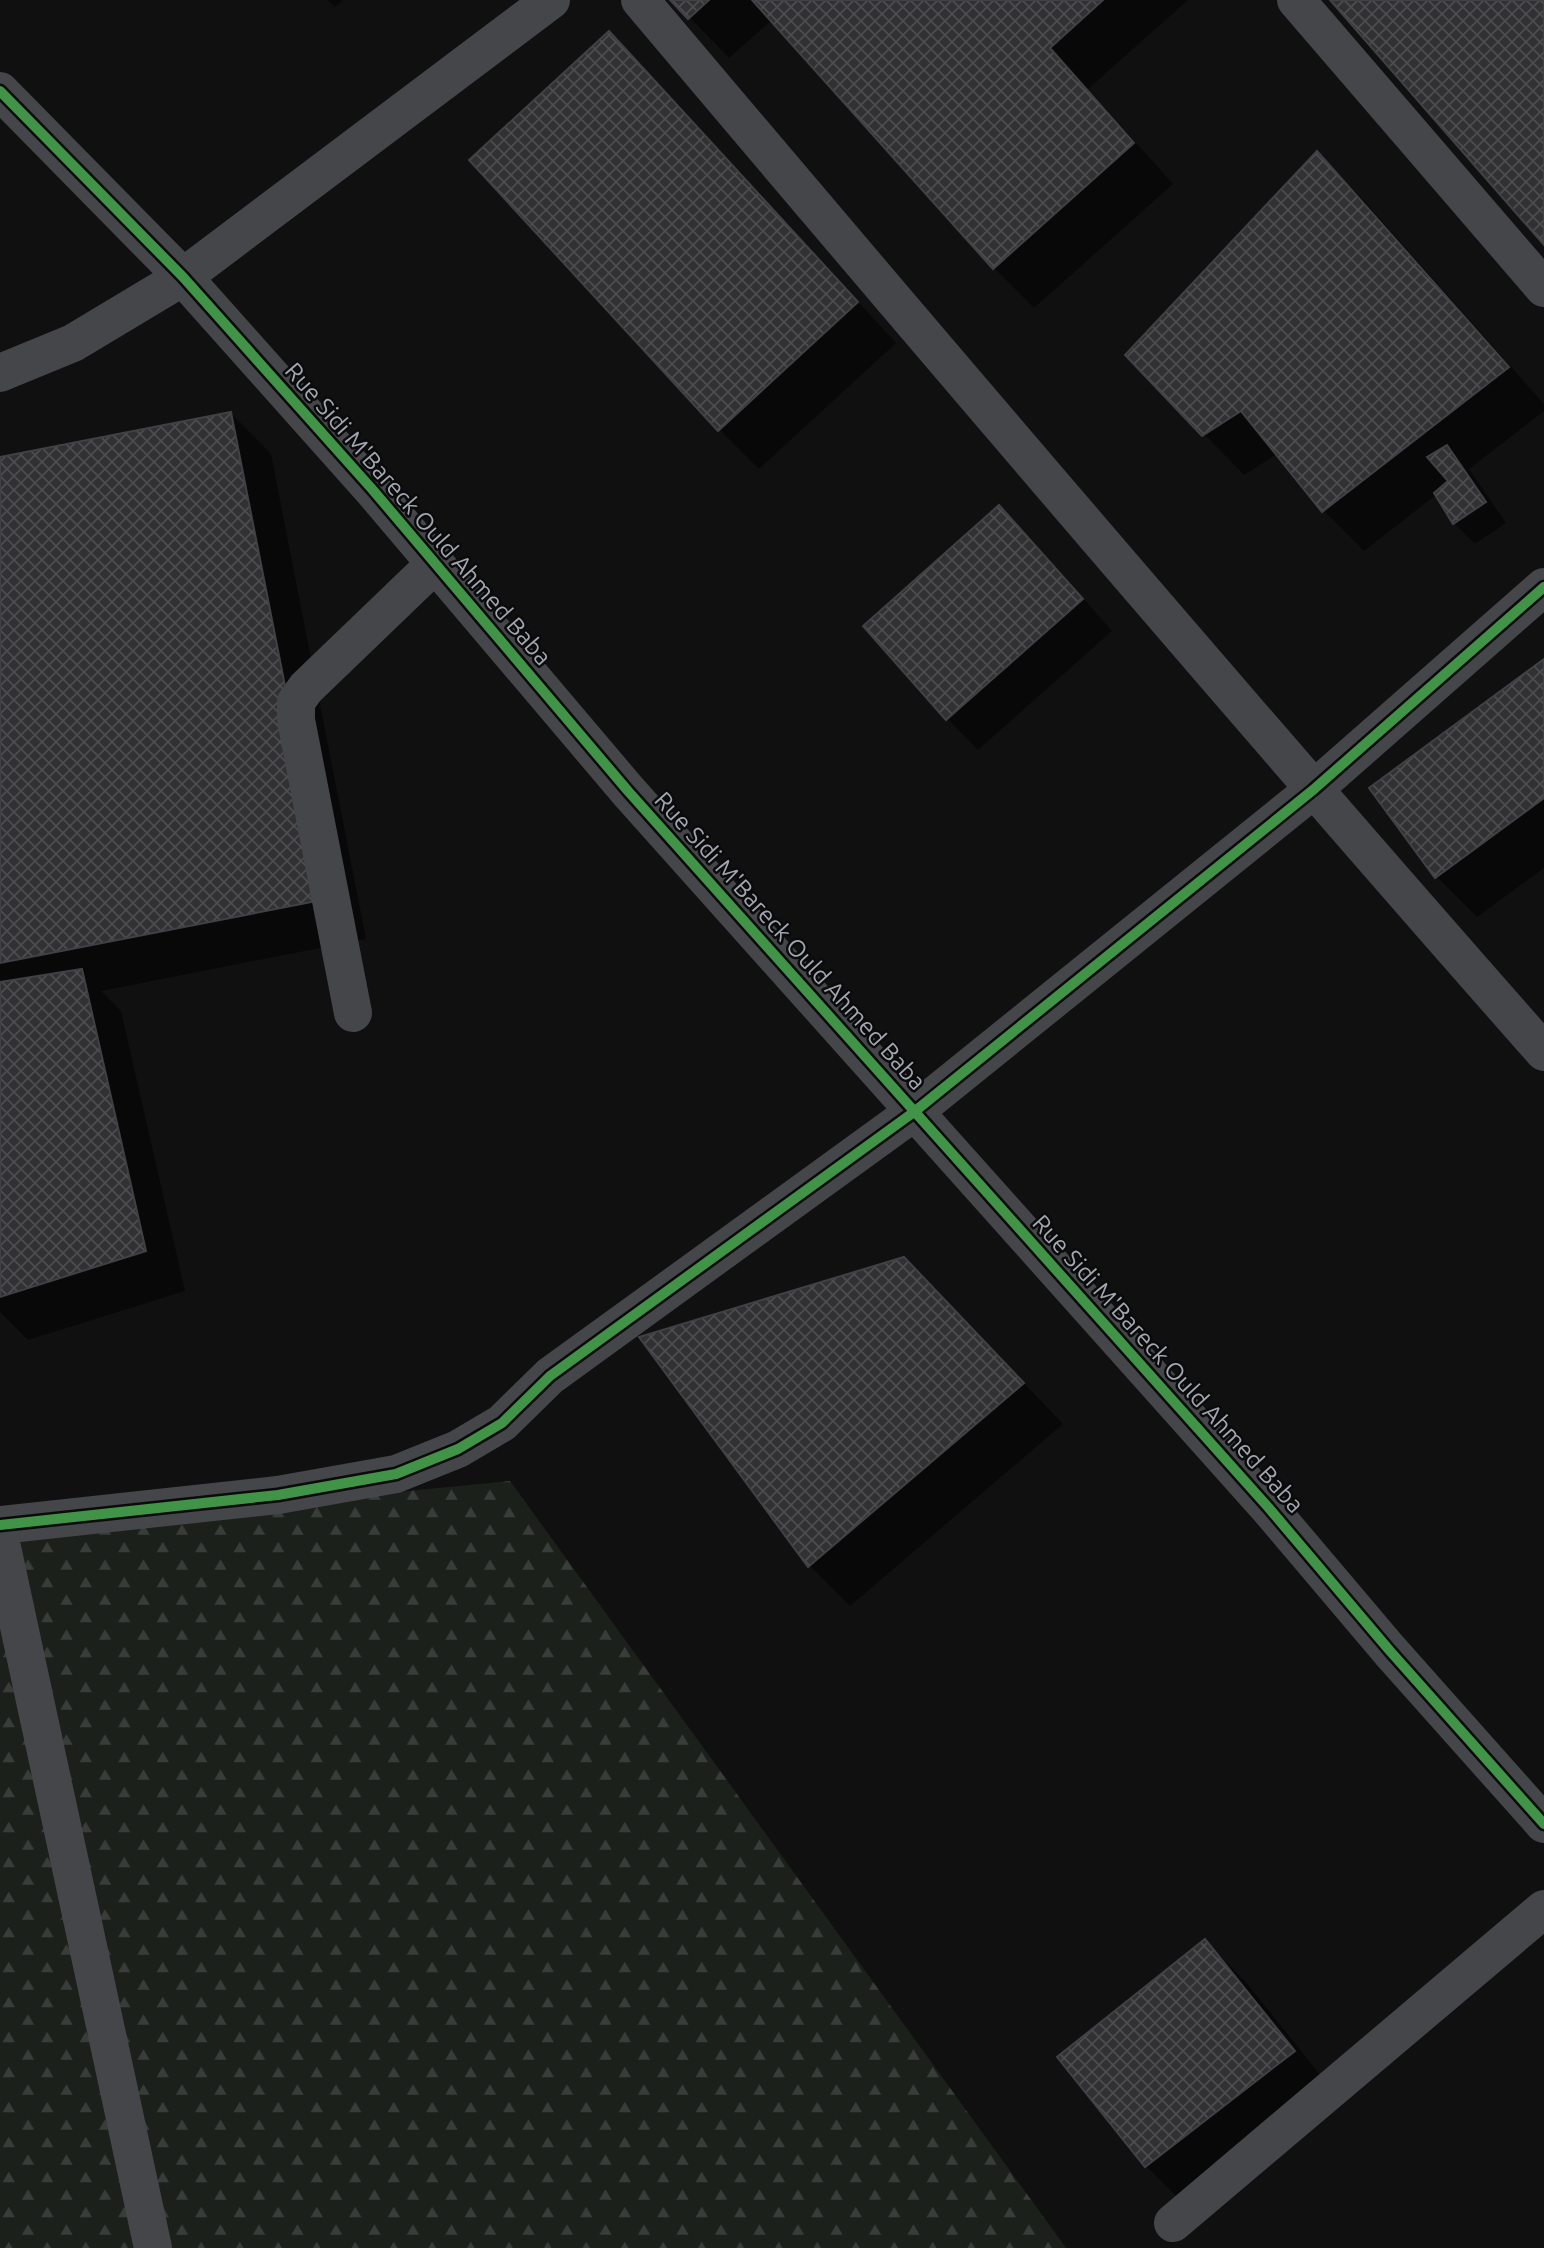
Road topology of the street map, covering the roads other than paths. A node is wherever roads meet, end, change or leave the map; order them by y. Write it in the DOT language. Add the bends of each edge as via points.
graph roads {
  1 [pos="551,0"];
  2 [pos="640,0"];
  3 [pos="1296,0"];
  4 [pos="0,91"];
  5 [pos="183,277"];
  6 [pos="1544,288"];
  7 [pos="0,373"];
  8 [pos="436,563"];
  9 [pos="1544,587"];
  10 [pos="1313,790"];
  11 [pos="354,1013"];
  12 [pos="1544,1052"];
  13 [pos="914,1112"];
  14 [pos="0,1525"];
  15 [pos="0,1538"];
  16 [pos="1544,1824"];
  17 [pos="1544,1909"];
  18 [pos="1173,2223"];
  19 [pos="153,2248"];
  1 -- 5 [label="street"];
  2 -- 10 [label="street"];
  3 -- 6 [label="street"];
  4 -- 5 [label="street, Rue Sidi M'Bareck Ould Ahmed Baba"];
  5 -- 7 [label="street" via="73,343"];
  5 -- 8 [label="street, Rue Sidi M'Bareck Ould Ahmed Baba"];
  8 -- 11 [label="street" via="296,702"];
  8 -- 13 [label="street, Rue Sidi M'Bareck Ould Ahmed Baba" via="628,791"];
  9 -- 10 [label="street"];
  10 -- 12 [label="street"];
  10 -- 13 [label="street"];
  13 -- 14 [label="street" via="550,1376 502,1423 458,1449 396,1474 278,1495"];
  13 -- 16 [label="street, Rue Sidi M'Bareck Ould Ahmed Baba" via="1285,1526"];
  15 -- 19 [label="street"];
  17 -- 18 [label="street"];
}
